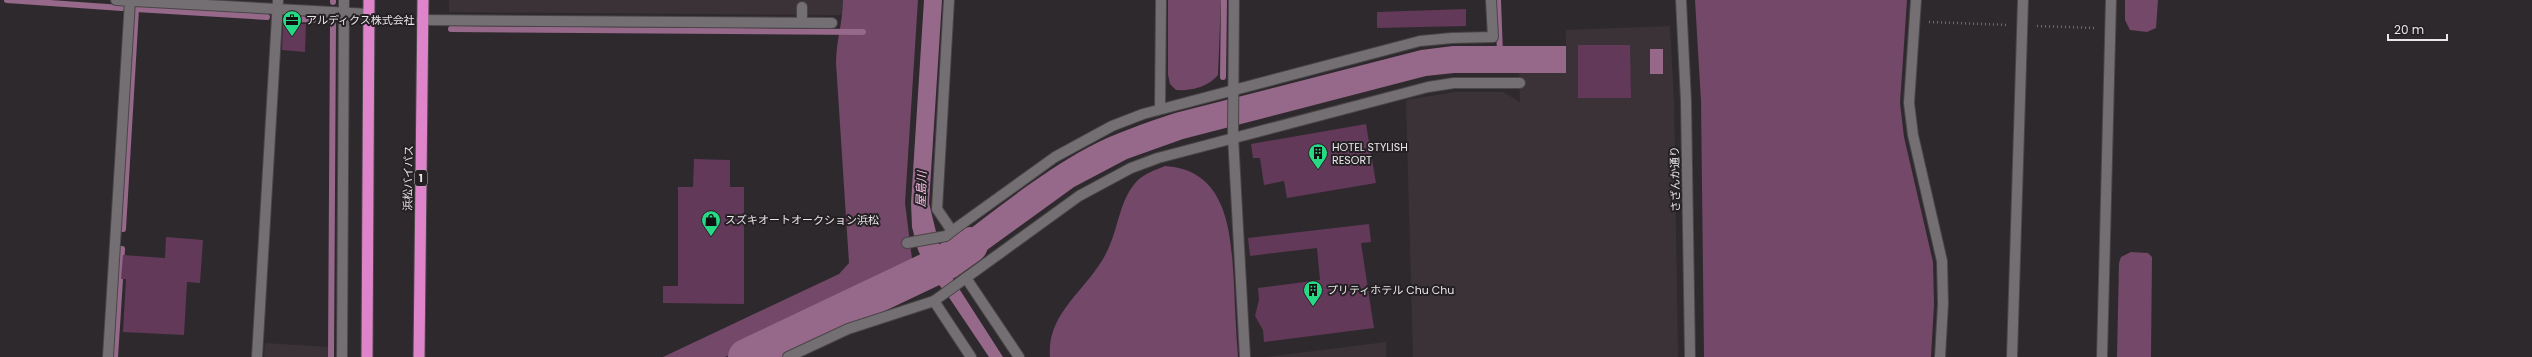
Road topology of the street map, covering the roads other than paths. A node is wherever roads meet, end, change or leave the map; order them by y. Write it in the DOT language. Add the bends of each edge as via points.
graph roads {
  1 [pos="116,0"];
  2 [pos="344,0"];
  3 [pos="369,0"];
  4 [pos="423,0"];
  5 [pos="949,0"];
  6 [pos="1161,0"];
  7 [pos="1234,0"];
  8 [pos="1492,0"];
  9 [pos="1681,0"];
  10 [pos="1916,0"];
  11 [pos="2024,0"];
  12 [pos="2111,0"];
  13 [pos="130,1"];
  14 [pos="278,5"];
  15 [pos="802,6"];
  16 [pos="344,14"];
  17 [pos="369,14"];
  18 [pos="422,20"];
  19 [pos="802,22"];
  20 [pos="832,23"];
  21 [pos="1520,83"];
  22 [pos="1233,93"];
  23 [pos="1160,109"];
  24 [pos="1233,132"];
  25 [pos="952,231"];
  26 [pos="909,243"];
  27 [pos="963,280"];
  28 [pos="937,299"];
  29 [pos="108,357"];
  30 [pos="257,357"];
  31 [pos="342,357"];
  32 [pos="367,357"];
  33 [pos="419,357"];
  34 [pos="788,357"];
  35 [pos="971,357"];
  36 [pos="1019,357"];
  37 [pos="1245,357"];
  38 [pos="1690,357"];
  39 [pos="1940,357"];
  40 [pos="2012,357"];
  41 [pos="2102,357"];
  1 -- 13 [label="street"];
  2 -- 16 [label="street"];
  3 -- 17 [label="highway"];
  4 -- 18 [label="highway, 浜松バイパス / 1"];
  5 -- 25 [label="street" via="936,209"];
  6 -- 23 [label="street"];
  7 -- 22 [label="street"];
  8 -- 22 [label="street" via="1493,37 1420,41"];
  9 -- 38 [label="street, さざんか通り" via="1686,102"];
  10 -- 39 [label="street" via="1909,103 1913,135 1942,260"];
  11 -- 40 [label="street"];
  12 -- 41 [label="street"];
  13 -- 14 [label="street"];
  13 -- 29 [label="street"];
  14 -- 16 [label="street"];
  14 -- 30 [label="street"];
  15 -- 19 [label="street"];
  16 -- 17 [label="street"];
  16 -- 31 [label="street"];
  17 -- 32 [label="highway"];
  18 -- 19 [label="street"];
  18 -- 33 [label="highway, 浜松バイパス / 1"];
  19 -- 20 [label="street"];
  21 -- 24 [label="street" via="1428,86"];
  22 -- 23 [label="street"];
  22 -- 24 [label="street"];
  23 -- 25 [label="street" via="1112,126 1054,157"];
  24 -- 27 [label="street" via="1158,158 1104,181 1079,196"];
  24 -- 37 [label="street"];
  25 -- 26 [label="street" via="942,236"];
  27 -- 28 [label="street"];
  27 -- 36 [label="street"];
  28 -- 34 [label="street" via="848,329"];
  28 -- 35 [label="street"];
}
